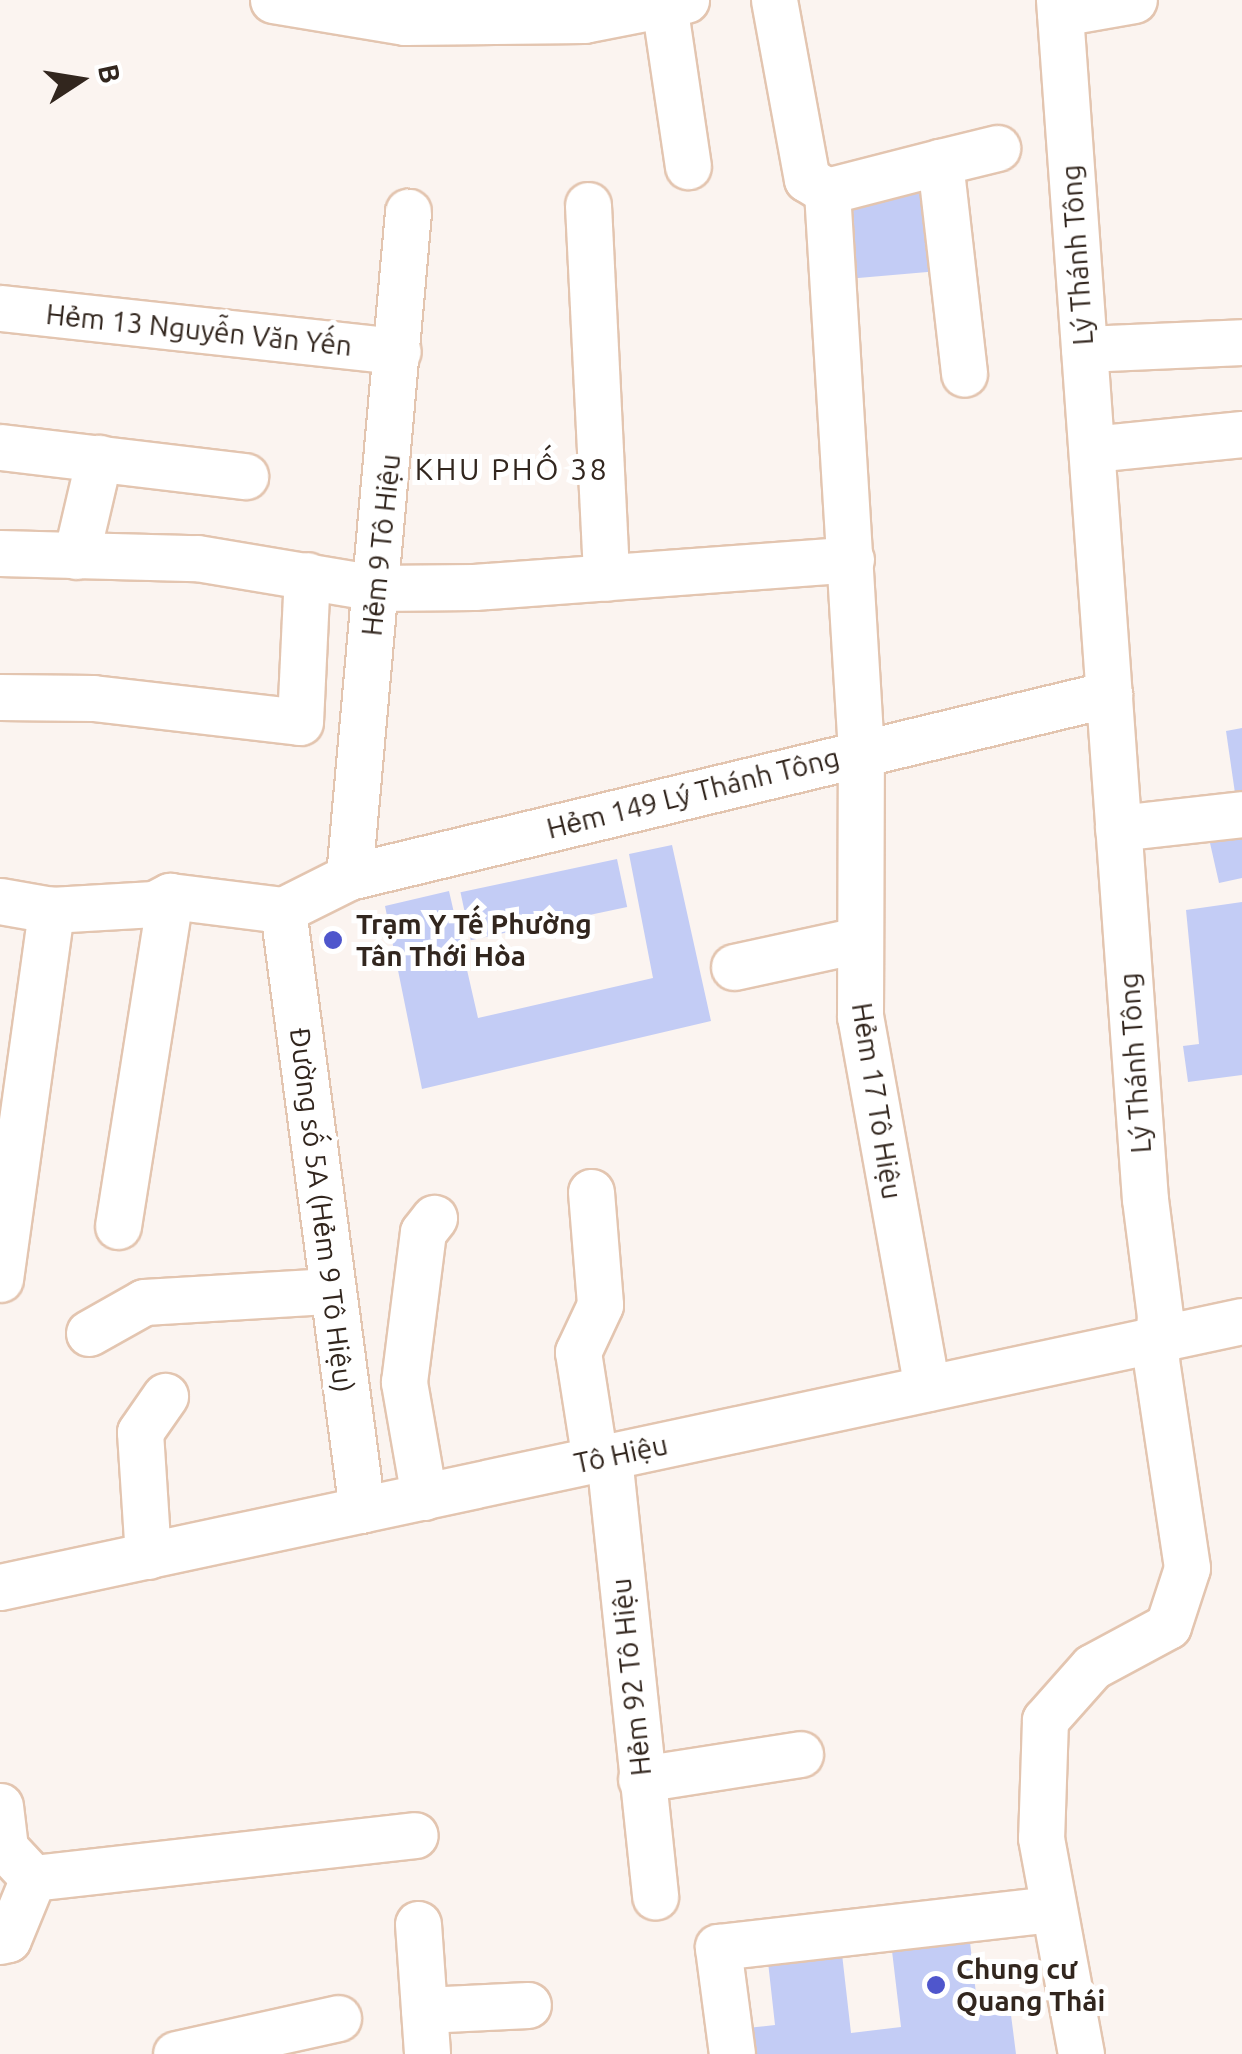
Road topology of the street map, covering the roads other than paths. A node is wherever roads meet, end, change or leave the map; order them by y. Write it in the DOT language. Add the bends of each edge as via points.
graph roads {
  1 [pos="273,0"];
  2 [pos="774,0"];
  3 [pos="1134,0"];
  4 [pos="675,2"];
  5 [pos="1059,6"];
  6 [pos="997,148"];
  7 [pos="940,162"];
  8 [pos="688,166"];
  9 [pos="845,181"];
  10 [pos="588,205"];
  11 [pos="408,212"];
  12 [pos="0,308"];
  13 [pos="1242,342"];
  14 [pos="1084,348"];
  15 [pos="398,351"];
  16 [pos="964,374"];
  17 [pos="1242,434"];
  18 [pos="0,447"];
  19 [pos="1092,449"];
  20 [pos="99,458"];
  21 [pos="245,476"];
  22 [pos="0,553"];
  23 [pos="76,556"];
  24 [pos="851,560"];
  25 [pos="307,575"];
  26 [pos="606,578"];
  27 [pos="376,588"];
  28 [pos="1108,694"];
  29 [pos="0,696"];
  30 [pos="861,752"];
  31 [pos="1242,814"];
  32 [pos="1118,828"];
  33 [pos="349,877"];
  34 [pos="170,896"];
  35 [pos="0,901"];
  36 [pos="51,910"];
  37 [pos="283,910"];
  38 [pos="858,940"];
  39 [pos="734,967"];
  40 [pos="591,1192"];
  41 [pos="434,1218"];
  42 [pos="118,1226"];
  43 [pos="0,1278"];
  44 [pos="331,1290"];
  45 [pos="1242,1321"];
  46 [pos="89,1333"];
  47 [pos="1158,1339"];
  48 [pos="927,1388"];
  49 [pos="165,1396"];
  50 [pos="602,1458"];
  51 [pos="424,1497"];
  52 [pos="362,1510"];
  53 [pos="148,1556"];
  54 [pos="1,1581"];
  55 [pos="800,1754"];
  56 [pos="641,1780"];
  57 [pos="0,1806"];
  58 [pos="415,1835"];
  59 [pos="33,1878"];
  60 [pos="655,1897"];
  61 [pos="1052,1909"];
  62 [pos="418,1924"];
  63 [pos="0,1940"];
  64 [pos="528,2005"];
  65 [pos="338,2018"];
  66 [pos="426,2032"];
  67 [pos="176,2054"];
  68 [pos="732,2054"];
  69 [pos="1081,2054"];
  1 -- 4 [label="street" via="405,22 584,20"];
  2 -- 9 [label="street" via="807,180"];
  3 -- 5 [label="street"];
  4 -- 8 [label="street"];
  5 -- 14 [label="street, Lý Thánh Tông"];
  6 -- 7 [label="street"];
  7 -- 9 [label="street"];
  7 -- 16 [label="street"];
  9 -- 24 [label="street, Hẻm 17 Tô Hiệu"];
  10 -- 26 [label="street"];
  11 -- 15 [label="street, Hẻm 9 Tô Hiệu"];
  12 -- 15 [label="street, Hẻm 13 Nguyễn Văn Yến"];
  13 -- 14 [label="street"];
  14 -- 19 [label="street, Lý Thánh Tông"];
  15 -- 27 [label="street, Hẻm 9 Tô Hiệu"];
  17 -- 19 [label="street"];
  18 -- 20 [label="street"];
  19 -- 28 [label="street, Lý Thánh Tông"];
  20 -- 21 [label="street"];
  20 -- 23 [label="street"];
  22 -- 23 [label="street"];
  23 -- 25 [label="street" via="197,558"];
  24 -- 26 [label="street"];
  24 -- 30 [label="street, Hẻm 17 Tô Hiệu"];
  25 -- 27 [label="street"];
  25 -- 29 [label="street" via="300,722 93,698"];
  26 -- 27 [label="street"];
  27 -- 33 [label="street, Hẻm 9 Tô Hiệu"];
  28 -- 30 [label="street, Hẻm 149 Lý Thánh Tông"];
  28 -- 32 [label="street, Lý Thánh Tông"];
  30 -- 33 [label="street, Hẻm 149 Lý Thánh Tông"];
  30 -- 38 [label="street, Hẻm 17 Tô Hiệu"];
  31 -- 32 [label="street"];
  32 -- 47 [label="street, Lý Thánh Tông"];
  33 -- 37 [label="street, Hẻm 149 Lý Thánh Tông"];
  34 -- 36 [label="street" via="154,904"];
  34 -- 37 [label="street"];
  34 -- 42 [label="street"];
  35 -- 36 [label="street"];
  36 -- 43 [label="street"];
  37 -- 44 [label="street, Đường số 5A (Hẻm 9 Tô Hiệu)"];
  38 -- 39 [label="street"];
  38 -- 48 [label="street, Hẻm 17 Tô Hiệu" via="860,1017"];
  40 -- 50 [label="street, Hẻm 92 Tô Hiệu" via="600,1304 578,1352"];
  41 -- 51 [label="street" via="423,1232 404,1382"];
  44 -- 46 [label="street" via="144,1302"];
  44 -- 52 [label="street, Đường số 5A (Hẻm 9 Tô Hiệu)"];
  45 -- 47 [label="street, Tô Hiệu"];
  47 -- 48 [label="street, Tô Hiệu"];
  47 -- 61 [label="street, Lý Thánh Tông" via="1188,1568 1168,1626 1092,1668 1045,1720 1041,1838"];
  48 -- 50 [label="street, Tô Hiệu"];
  49 -- 53 [label="street" via="140,1432"];
  50 -- 51 [label="street, Tô Hiệu"];
  50 -- 56 [label="street, Hẻm 92 Tô Hiệu"];
  51 -- 52 [label="street, Tô Hiệu"];
  52 -- 53 [label="street, Tô Hiệu"];
  53 -- 54 [label="street, Tô Hiệu"];
  55 -- 56 [label="street"];
  56 -- 60 [label="street, Hẻm 92 Tô Hiệu"];
  57 -- 59 [label="street" via="4,1848"];
  58 -- 59 [label="street"];
  59 -- 63 [label="street" via="8,1939"];
  61 -- 68 [label="street" via="718,1947"];
  61 -- 69 [label="street, Lý Thánh Tông"];
  62 -- 66 [label="street"];
  64 -- 66 [label="street"];
  65 -- 67 [label="street"];
}
